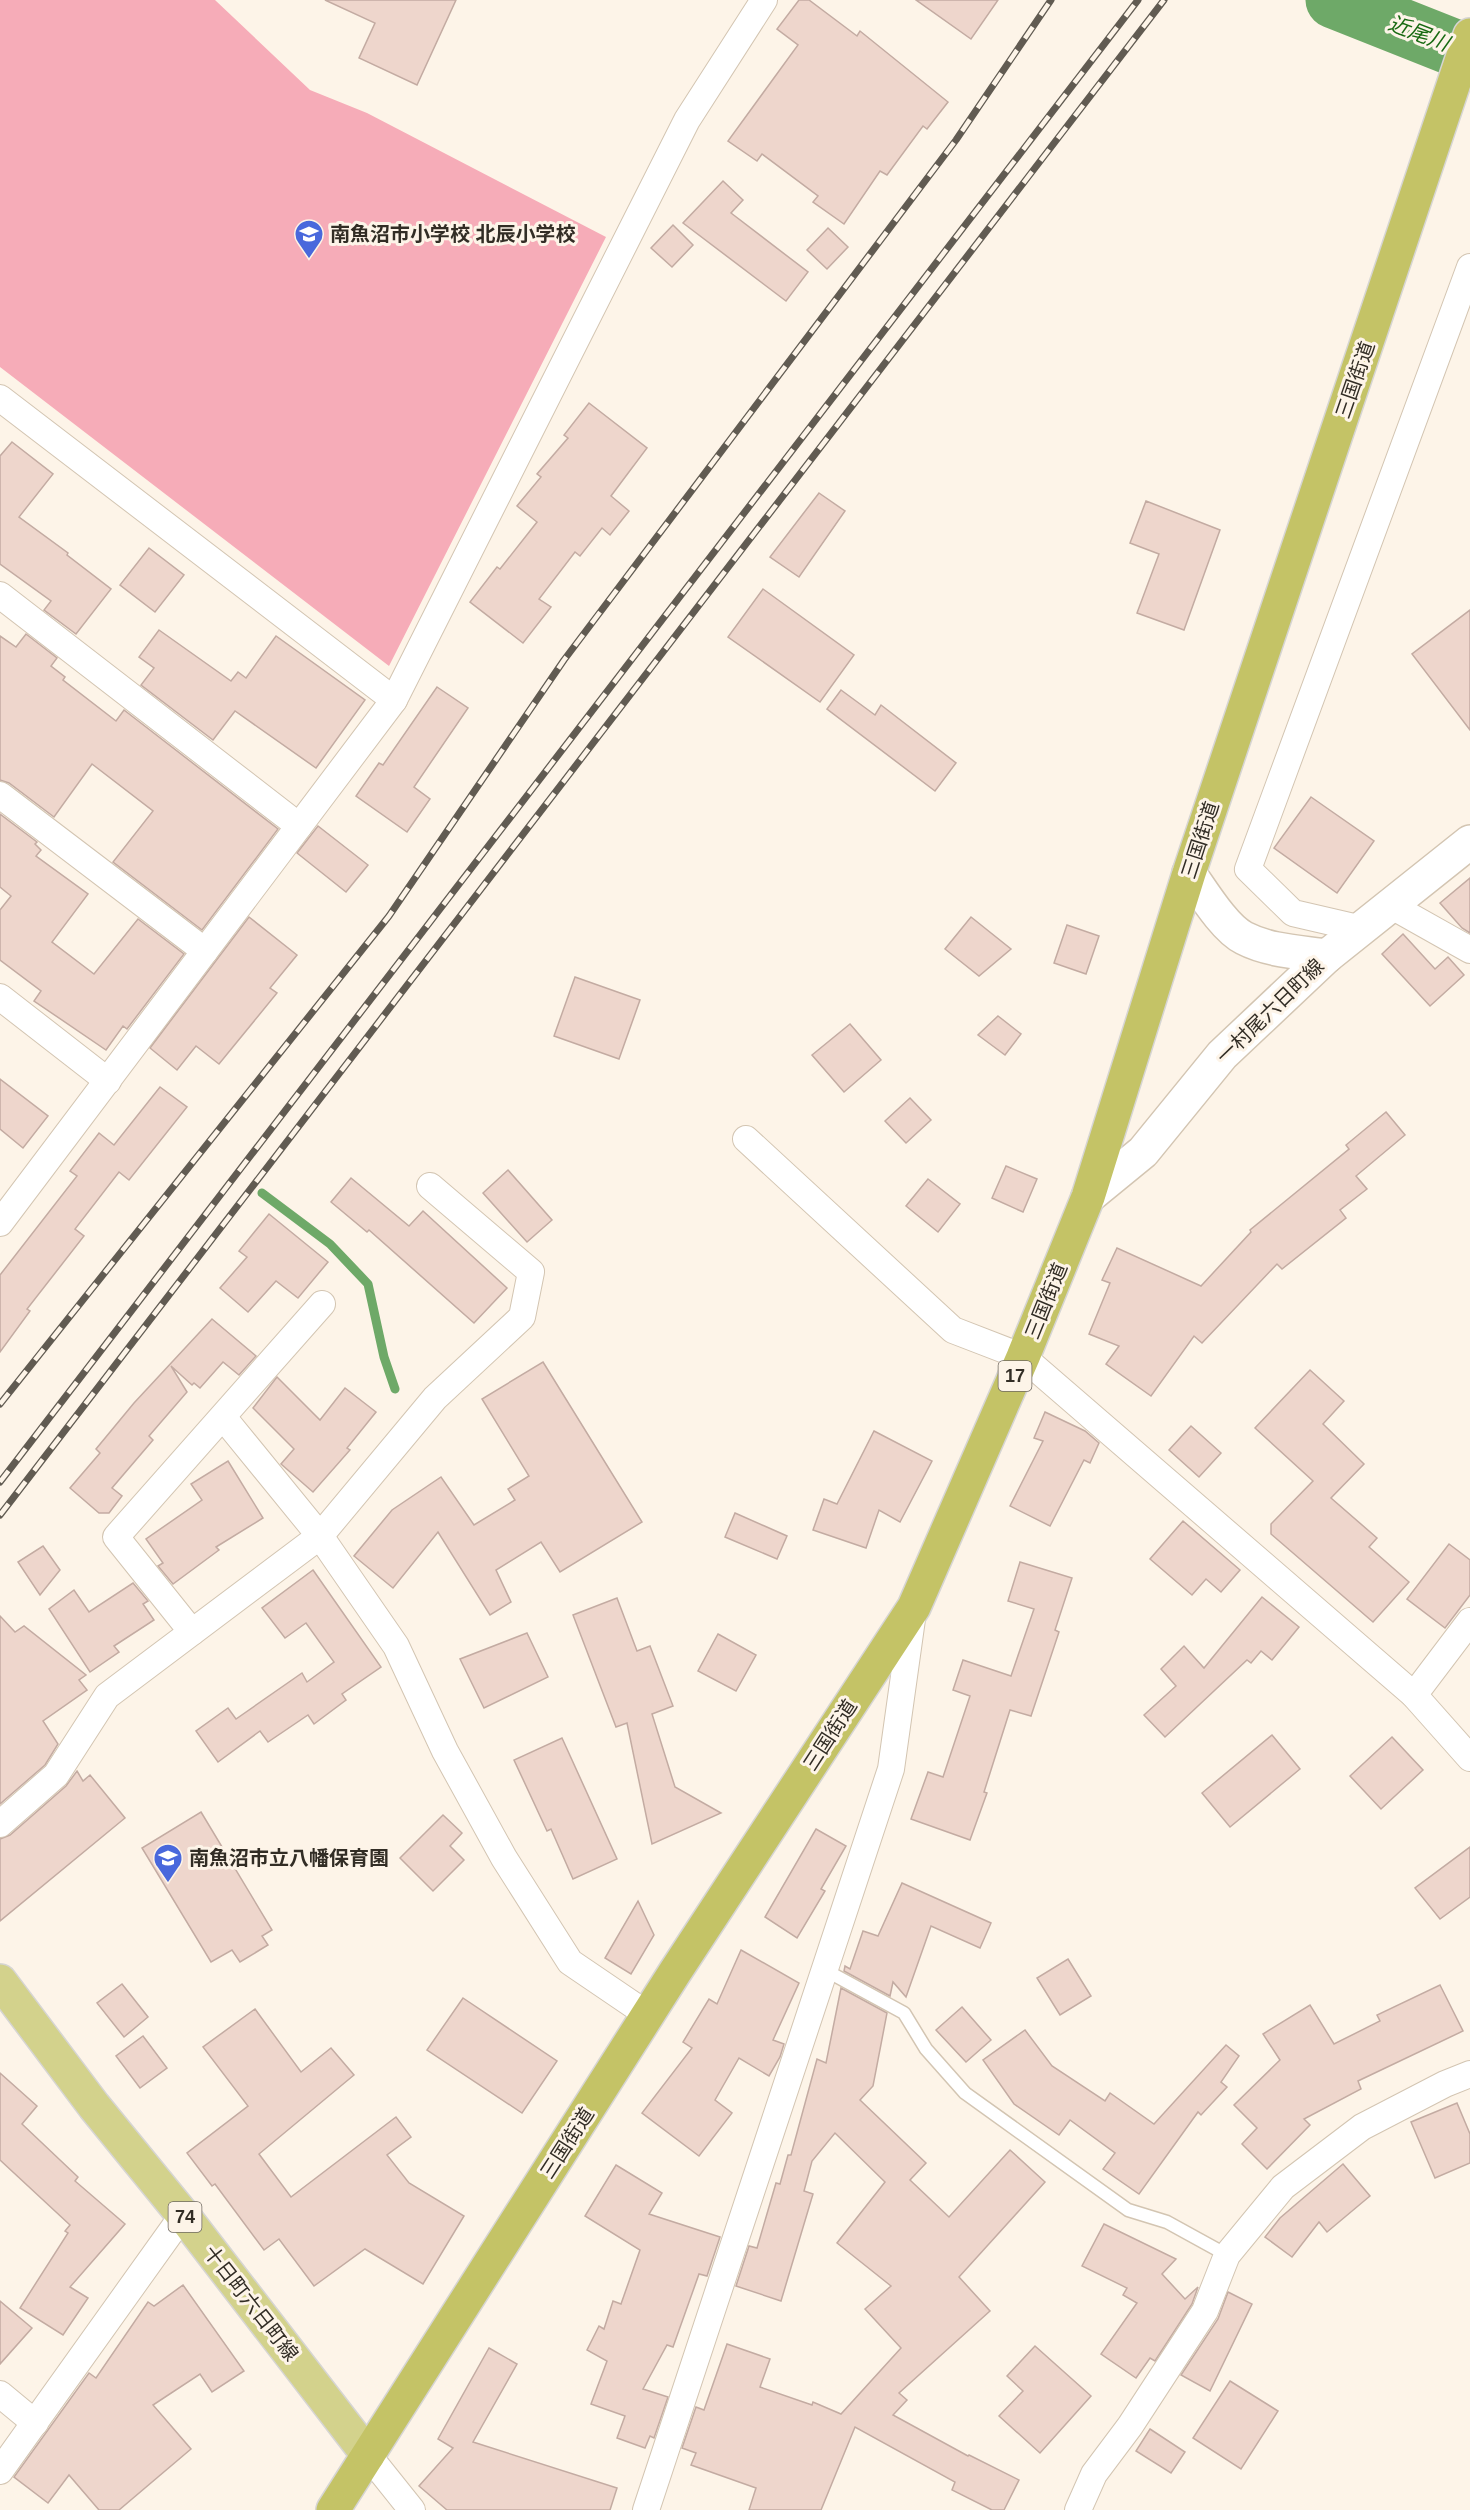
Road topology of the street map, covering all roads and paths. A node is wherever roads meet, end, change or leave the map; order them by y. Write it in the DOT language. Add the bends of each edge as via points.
graph roads {
  1 [pos="764,0"];
  2 [pos="1470,35"];
  3 [pos="1470,267"];
  4 [pos="0,398"];
  5 [pos="0,595"];
  6 [pos="394,700"];
  7 [pos="0,795"];
  8 [pos="299,826"];
  9 [pos="1470,842"];
  10 [pos="1189,873"];
  11 [pos="1390,905"];
  12 [pos="1362,929"];
  13 [pos="1470,950"];
  14 [pos="205,951"];
  15 [pos="1327,956"];
  16 [pos="0,997"];
  17 [pos="108,1081"];
  18 [pos="746,1139"];
  19 [pos="430,1186"];
  20 [pos="1088,1197"];
  21 [pos="0,1223"];
  22 [pos="322,1304"];
  23 [pos="1023,1358"];
  24 [pos="223,1417"];
  25 [pos="320,1536"];
  26 [pos="914,1607"];
  27 [pos="1470,1621"];
  28 [pos="192,1632"];
  29 [pos="1414,1695"];
  30 [pos="1470,1758"];
  31 [pos="0,1824"];
  32 [pos="825,1970"];
  33 [pos="0,1981"];
  34 [pos="648,2015"];
  35 [pos="1470,2074"];
  36 [pos="183,2215"];
  37 [pos="1227,2255"];
  38 [pos="0,2394"];
  39 [pos="35,2423"];
  40 [pos="368,2455"];
  41 [pos="0,2471"];
  42 [pos="333,2510"];
  43 [pos="412,2510"];
  44 [pos="646,2510"];
  45 [pos="1078,2510"];
  1 -- 6 [label="street" via="687,120"];
  2 -- 10 [label="highway, 三国街道 / 17"];
  3 -- 12 [label="street" via="1248,869 1293,913"];
  4 -- 6 [label="street"];
  5 -- 8 [label="street"];
  6 -- 8 [label="street"];
  7 -- 14 [label="street"];
  8 -- 14 [label="street"];
  9 -- 11 [label="main road, 一村尾六日町線"];
  10 -- 15 [label="main road" via="1215,911 1242,937 1278,949"];
  10 -- 20 [label="highway, 三国街道 / 17"];
  11 -- 12 [label="main road, 一村尾六日町線"];
  11 -- 13 [label="street"];
  12 -- 15 [label="main road, 一村尾六日町線"];
  14 -- 17 [label="street"];
  15 -- 20 [label="main road, 一村尾六日町線" via="1222,1055 1143,1152"];
  16 -- 17 [label="street"];
  17 -- 21 [label="street"];
  18 -- 23 [label="street" via="953,1330"];
  19 -- 25 [label="street" via="531,1272 522,1317 435,1398"];
  20 -- 23 [label="highway, 三国街道 / 17"];
  22 -- 24 [label="street"];
  23 -- 26 [label="highway, 三国街道 / 17"];
  23 -- 29 [label="street"];
  24 -- 25 [label="street"];
  24 -- 28 [label="street" via="116,1537"];
  25 -- 28 [label="street"];
  25 -- 34 [label="street" via="396,1646 445,1751 504,1858 570,1962"];
  26 -- 32 [label="street" via="891,1769"];
  26 -- 34 [label="highway, 三国街道 / 17"];
  27 -- 29 [label="street"];
  28 -- 31 [label="street" via="107,1696 56,1775"];
  29 -- 30 [label="street"];
  32 -- 37 [label="lane" via="904,2013 926,2049 965,2093 1128,2210 1167,2222"];
  32 -- 44 [label="street"];
  33 -- 36 [label="main road, 十日町六日町線 / 74"];
  34 -- 40 [label="highway, 三国街道 / 17"];
  35 -- 37 [label="street" via="1362,2127 1283,2187"];
  36 -- 39 [label="street"];
  36 -- 40 [label="main road, 十日町六日町線 / 74"];
  37 -- 45 [label="street" via="1205,2311 1094,2474"];
  38 -- 39 [label="street"];
  39 -- 41 [label="street"];
  40 -- 42 [label="highway, 三国街道 / 17"];
  40 -- 43 [label="street"];
}
